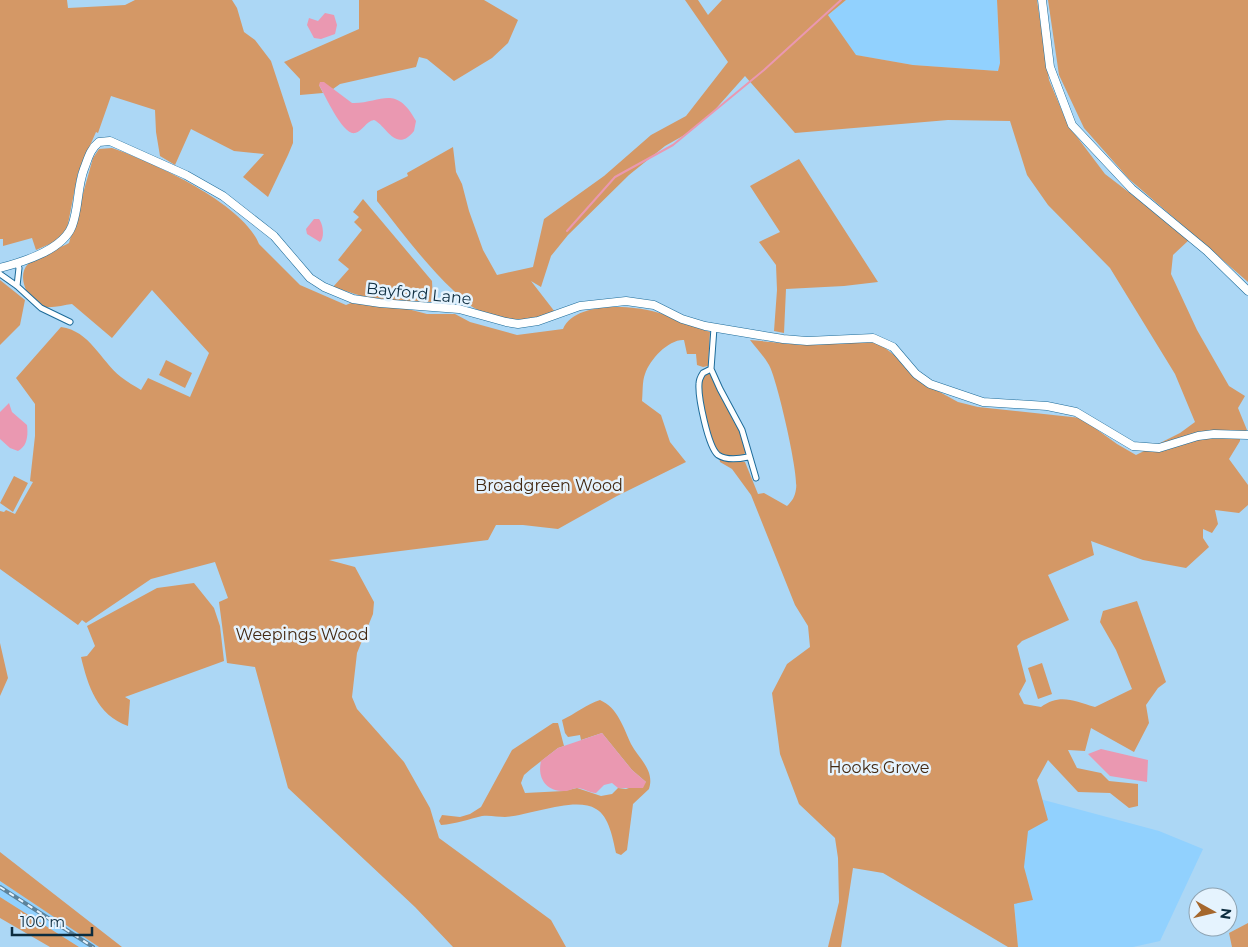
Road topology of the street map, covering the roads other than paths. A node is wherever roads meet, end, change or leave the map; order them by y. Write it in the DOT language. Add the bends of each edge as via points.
graph roads {
  1 [pos="1042,0"];
  2 [pos="17,263"];
  3 [pos="0,268"];
  4 [pos="0,274"];
  5 [pos="17,286"];
  6 [pos="1248,291"];
  7 [pos="70,322"];
  8 [pos="714,328"];
  9 [pos="711,369"];
  10 [pos="1248,435"];
  11 [pos="748,456"];
  12 [pos="756,478"];
  1 -- 6 [label="street" via="1050,67 1072,126 1126,183 1207,251"];
  2 -- 3 [label="street, Bayford Lane"];
  2 -- 5 [label="street"];
  2 -- 8 [label="street, Bayford Lane" via="65,238 72,225 89,155 99,142 106,141 211,188 274,236 310,278 353,299 459,308 518,324 538,321 580,306 626,301 654,305 688,321"];
  4 -- 5 [label="street"];
  5 -- 7 [label="street" via="41,308"];
  8 -- 9 [label="street"];
  8 -- 10 [label="street" via="796,340 878,339 892,347 916,374 930,384 983,402 1047,406 1076,412 1126,443 1142,448 1159,448 1214,434"];
  9 -- 11 [label="street" via="740,424"];
  9 -- 11 [label="street" via="703,373 698,384 711,444 725,458"];
  11 -- 12 [label="street"];
}
